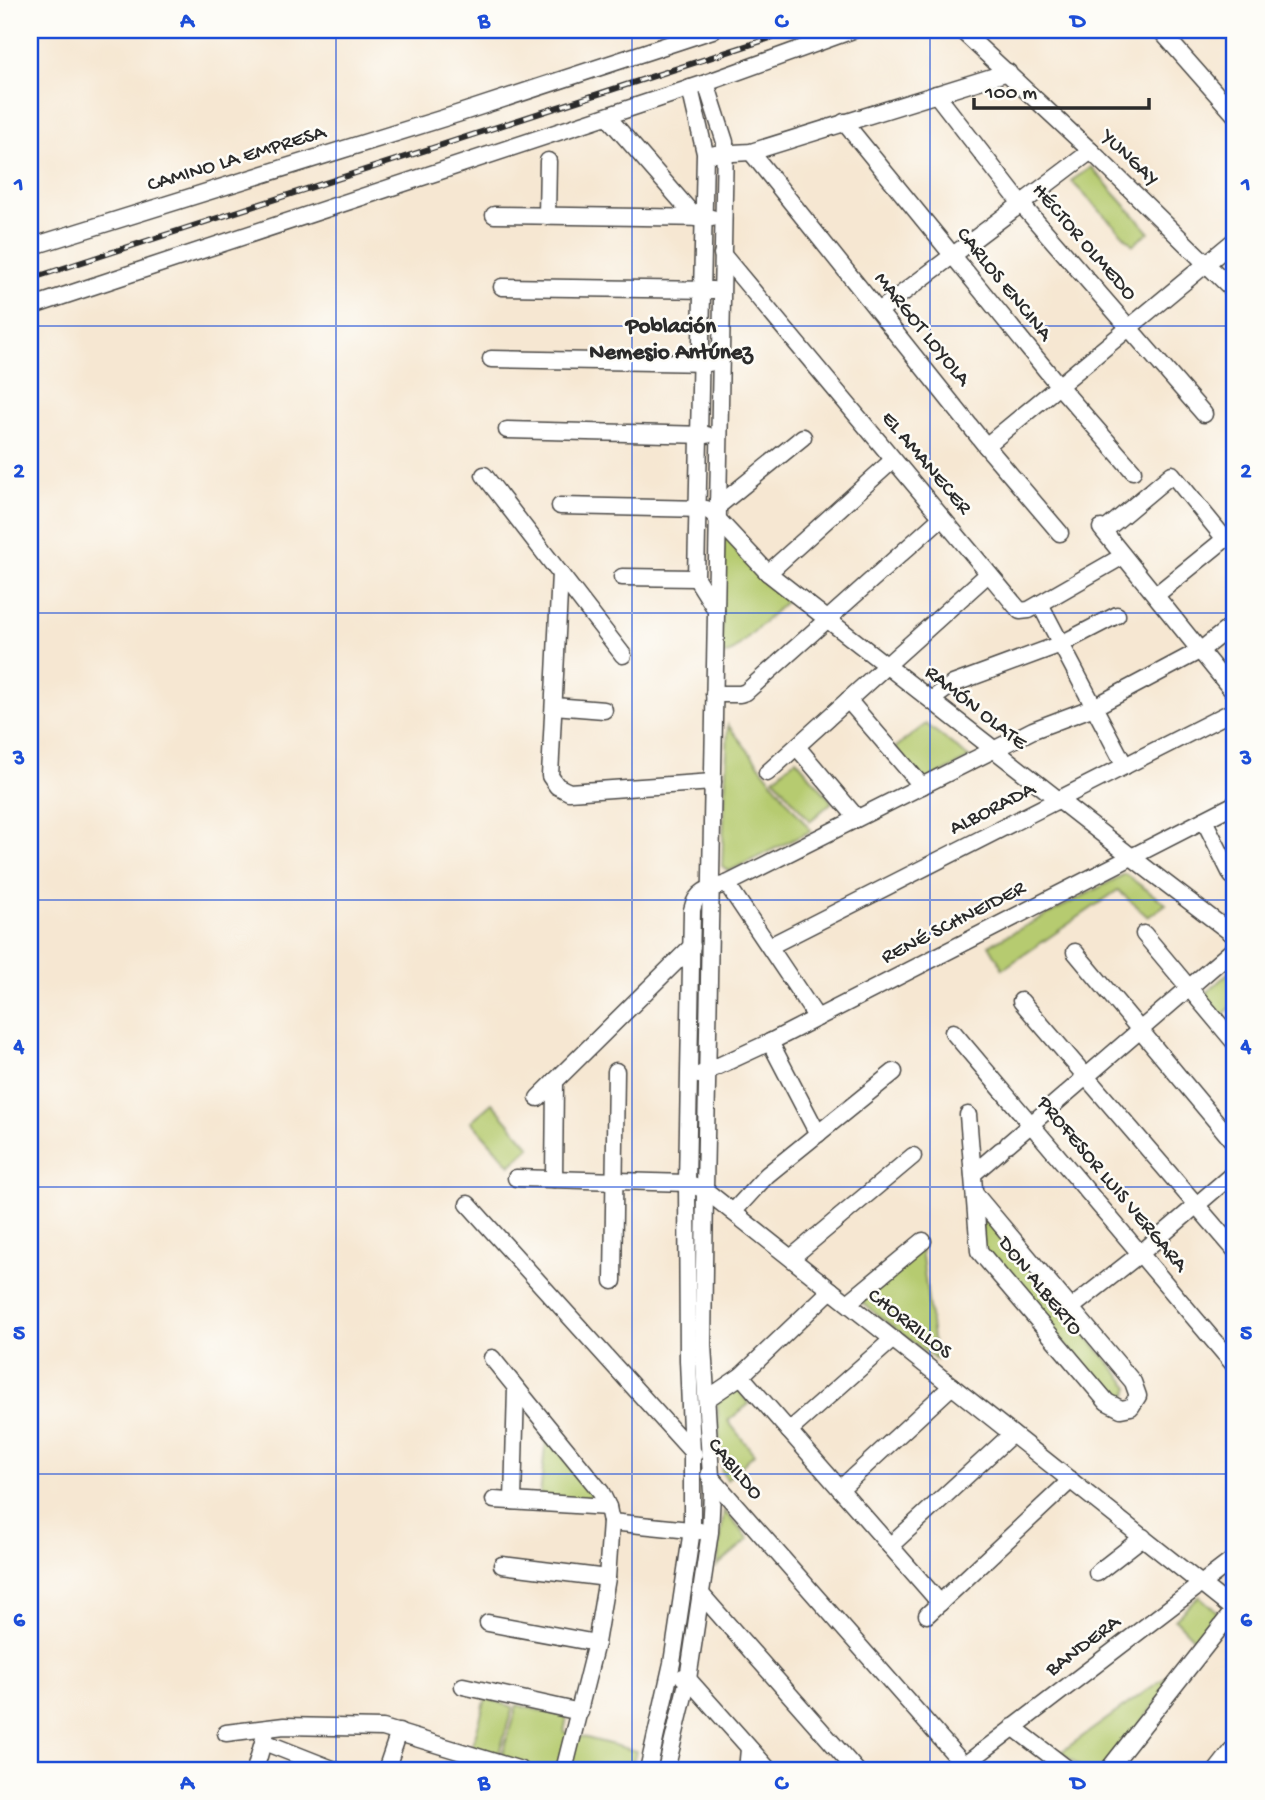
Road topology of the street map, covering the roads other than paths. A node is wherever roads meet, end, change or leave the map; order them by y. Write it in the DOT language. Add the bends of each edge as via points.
graph roads {
  1 [pos="853,30"];
  2 [pos="961,30"];
  3 [pos="1160,30"];
  4 [pos="695,33"];
  5 [pos="1008,72"];
  6 [pos="706,83"];
  7 [pos="690,88"];
  8 [pos="936,93"];
  9 [pos="1235,115"];
  10 [pos="612,122"];
  11 [pos="844,122"];
  12 [pos="1091,151"];
  13 [pos="751,152"];
  14 [pos="705,153"];
  15 [pos="725,155"];
  16 [pos="548,161"];
  17 [pos="1022,205"];
  18 [pos="494,215"];
  19 [pos="547,216"];
  20 [pos="700,218"];
  21 [pos="723,219"];
  22 [pos="1235,240"];
  23 [pos="30,247"];
  24 [pos="722,254"];
  25 [pos="952,256"];
  26 [pos="1205,264"];
  27 [pos="502,287"];
  28 [pos="703,290"];
  29 [pos="722,290"];
  30 [pos="1235,292"];
  31 [pos="30,307"];
  32 [pos="879,311"];
  33 [pos="1128,327"];
  34 [pos="491,359"];
  35 [pos="701,363"];
  36 [pos="720,364"];
  37 [pos="1059,386"];
  38 [pos="1204,414"];
  39 [pos="507,430"];
  40 [pos="699,434"];
  41 [pos="719,435"];
  42 [pos="803,438"];
  43 [pos="986,446"];
  44 [pos="893,460"];
  45 [pos="1133,471"];
  46 [pos="484,475"];
  47 [pos="560,506"];
  48 [pos="698,509"];
  49 [pos="718,513"];
  50 [pos="941,518"];
  51 [pos="1060,533"];
  52 [pos="1123,556"];
  53 [pos="717,567"];
  54 [pos="696,572"];
  55 [pos="560,573"];
  56 [pos="768,573"];
  57 [pos="988,574"];
  58 [pos="622,577"];
  59 [pos="1156,595"];
  60 [pos="1040,604"];
  61 [pos="716,610"];
  62 [pos="1117,615"];
  63 [pos="827,619"];
  64 [pos="1235,622"];
  65 [pos="1061,644"];
  66 [pos="1201,650"];
  67 [pos="623,655"];
  68 [pos="886,666"];
  69 [pos="714,694"];
  70 [pos="1235,694"];
  71 [pos="848,700"];
  72 [pos="931,701"];
  73 [pos="554,706"];
  74 [pos="1094,707"];
  75 [pos="1235,709"];
  76 [pos="604,710"];
  77 [pos="797,747"];
  78 [pos="994,750"];
  79 [pos="1125,766"];
  80 [pos="767,774"];
  81 [pos="713,782"];
  82 [pos="922,786"];
  83 [pos="1059,800"];
  84 [pos="1235,804"];
  85 [pos="857,818"];
  86 [pos="1203,820"];
  87 [pos="1131,857"];
  88 [pos="1232,876"];
  89 [pos="719,886"];
  90 [pos="1144,934"];
  91 [pos="1235,936"];
  92 [pos="692,946"];
  93 [pos="770,946"];
  94 [pos="1235,947"];
  95 [pos="1075,952"];
  96 [pos="1189,987"];
  97 [pos="1021,1001"];
  98 [pos="817,1018"];
  99 [pos="1139,1031"];
  100 [pos="953,1032"];
  101 [pos="771,1042"];
  102 [pos="1235,1043"];
  103 [pos="616,1071"];
  104 [pos="707,1071"];
  105 [pos="894,1072"];
  106 [pos="1086,1076"];
  107 [pos="691,1080"];
  108 [pos="555,1081"];
  109 [pos="538,1098"];
  110 [pos="968,1115"];
  111 [pos="1032,1123"];
  112 [pos="818,1133"];
  113 [pos="1235,1144"];
  114 [pos="913,1156"];
  115 [pos="1235,1172"];
  116 [pos="973,1174"];
  117 [pos="516,1178"];
  118 [pos="554,1179"];
  119 [pos="614,1181"];
  120 [pos="687,1183"];
  121 [pos="705,1189"];
  122 [pos="975,1194"];
  123 [pos="468,1204"];
  124 [pos="1197,1205"];
  125 [pos="733,1212"];
  126 [pos="923,1241"];
  127 [pos="1235,1250"];
  128 [pos="1141,1253"];
  129 [pos="791,1258"];
  130 [pos="612,1281"];
  131 [pos="831,1290"];
  132 [pos="848,1303"];
  133 [pos="1071,1308"];
  134 [pos="893,1339"];
  135 [pos="492,1358"];
  136 [pos="1235,1366"];
  137 [pos="741,1376"];
  138 [pos="951,1386"];
  139 [pos="516,1388"];
  140 [pos="707,1399"];
  141 [pos="789,1431"];
  142 [pos="1012,1434"];
  143 [pos="692,1453"];
  144 [pos="712,1479"];
  145 [pos="1070,1480"];
  146 [pos="840,1489"];
  147 [pos="494,1500"];
  148 [pos="513,1501"];
  149 [pos="610,1515"];
  150 [pos="692,1530"];
  151 [pos="710,1532"];
  152 [pos="1143,1537"];
  153 [pos="890,1546"];
  154 [pos="1235,1558"];
  155 [pos="502,1565"];
  156 [pos="1097,1573"];
  157 [pos="607,1577"];
  158 [pos="1201,1584"];
  159 [pos="701,1594"];
  160 [pos="940,1603"];
  161 [pos="1235,1610"];
  162 [pos="927,1615"];
  163 [pos="488,1623"];
  164 [pos="596,1643"];
  165 [pos="670,1673"];
  166 [pos="688,1679"];
  167 [pos="463,1686"];
  168 [pos="580,1712"];
  169 [pos="1013,1727"];
  170 [pos="399,1732"];
  171 [pos="226,1734"];
  172 [pos="266,1735"];
  173 [pos="1235,1747"];
  174 [pos="749,1749"];
  175 [pos="961,1768"];
  176 [pos="255,1770"];
  177 [pos="335,1770"];
  178 [pos="386,1770"];
  179 [pos="521,1770"];
  180 [pos="564,1770"];
  181 [pos="648,1770"];
  182 [pos="666,1770"];
  183 [pos="747,1770"];
  184 [pos="768,1770"];
  185 [pos="856,1770"];
  186 [pos="1069,1770"];
  187 [pos="1108,1770"];
  188 [pos="1217,1770"];
  1 -- 6 [label="street"];
  2 -- 5 [label="street, YUNGAY"];
  3 -- 9 [label="street"];
  4 -- 23 [label="street, CAMINO LA EMPRESA" via="457,114"];
  5 -- 8 [label="street"];
  5 -- 12 [label="street, YUNGAY"];
  6 -- 7 [label="street"];
  6 -- 15 [label="street"];
  7 -- 14 [label="street"];
  7 -- 31 [label="street"];
  8 -- 11 [label="street"];
  8 -- 17 [label="street, HÉCTOR OLMEDO"];
  10 -- 20 [label="street"];
  11 -- 13 [label="street"];
  11 -- 25 [label="street, CARLOS ENCINA"];
  12 -- 17 [label="street"];
  12 -- 26 [label="street, YUNGAY"];
  13 -- 15 [label="street"];
  13 -- 32 [label="street, MARGOT LOYOLA"];
  14 -- 15 [label="street"];
  14 -- 20 [label="street"];
  15 -- 21 [label="street"];
  16 -- 19 [label="street"];
  17 -- 25 [label="street"];
  17 -- 33 [label="street, HÉCTOR OLMEDO"];
  18 -- 19 [label="street"];
  19 -- 20 [label="street"];
  20 -- 21 [label="street"];
  20 -- 28 [label="street"];
  21 -- 24 [label="street"];
  22 -- 26 [label="street"];
  24 -- 29 [label="street"];
  24 -- 44 [label="street, EL AMANECER"];
  25 -- 32 [label="street"];
  25 -- 37 [label="street, CARLOS ENCINA"];
  26 -- 30 [label="street, YUNGAY"];
  26 -- 33 [label="street"];
  27 -- 28 [label="street"];
  28 -- 29 [label="street"];
  28 -- 35 [label="street"];
  29 -- 36 [label="street"];
  32 -- 43 [label="street, MARGOT LOYOLA"];
  33 -- 37 [label="street"];
  33 -- 38 [label="street, HÉCTOR OLMEDO"];
  34 -- 35 [label="street"];
  35 -- 36 [label="street"];
  35 -- 40 [label="street"];
  36 -- 41 [label="street"];
  37 -- 43 [label="street"];
  37 -- 45 [label="street, CARLOS ENCINA"];
  39 -- 40 [label="street"];
  40 -- 41 [label="street"];
  40 -- 48 [label="street"];
  41 -- 49 [label="street"];
  42 -- 49 [label="street"];
  43 -- 51 [label="street, MARGOT LOYOLA"];
  44 -- 50 [label="street, EL AMANECER"];
  44 -- 56 [label="street"];
  46 -- 55 [label="street"];
  47 -- 48 [label="street"];
  48 -- 49 [label="street, RAMÓN OLATE"];
  48 -- 54 [label="street"];
  49 -- 53 [label="street"];
  49 -- 56 [label="street, RAMÓN OLATE"];
  50 -- 57 [label="street, EL AMANECER"];
  50 -- 63 [label="street"];
  52 -- 59 [label="street"];
  52 -- 59 [label="street" via="1102,529 1172,474 1225,539"];
  52 -- 60 [label="street"];
  53 -- 54 [label="street"];
  53 -- 61 [label="street"];
  54 -- 58 [label="street"];
  54 -- 61 [label="street"];
  55 -- 67 [label="street"];
  55 -- 73 [label="street"];
  56 -- 63 [label="street, RAMÓN OLATE"];
  57 -- 60 [label="street, EL AMANECER" via="1020,611"];
  57 -- 68 [label="street"];
  59 -- 66 [label="street"];
  60 -- 65 [label="street"];
  61 -- 69 [label="street"];
  62 -- 65 [label="street"];
  63 -- 68 [label="street, RAMÓN OLATE"];
  63 -- 69 [label="street" via="746,692"];
  64 -- 66 [label="street"];
  65 -- 72 [label="street" via="953,684"];
  65 -- 74 [label="street"];
  66 -- 70 [label="street"];
  66 -- 74 [label="street"];
  68 -- 71 [label="street"];
  68 -- 72 [label="street, RAMÓN OLATE"];
  69 -- 81 [label="street"];
  71 -- 77 [label="street"];
  71 -- 82 [label="street"];
  72 -- 78 [label="street, RAMÓN OLATE"];
  73 -- 76 [label="street"];
  73 -- 81 [label="street" via="550,776 569,792"];
  74 -- 78 [label="street"];
  74 -- 79 [label="street"];
  75 -- 79 [label="street, ALBORADA"];
  77 -- 80 [label="street"];
  77 -- 85 [label="street"];
  78 -- 82 [label="street"];
  78 -- 83 [label="street, RAMÓN OLATE"];
  79 -- 83 [label="street, ALBORADA"];
  81 -- 89 [label="street"];
  82 -- 85 [label="street"];
  83 -- 87 [label="street, RAMÓN OLATE"];
  83 -- 93 [label="street, ALBORADA"];
  84 -- 86 [label="street, RENÉ SCHNEIDER"];
  85 -- 89 [label="street"];
  86 -- 87 [label="street, RENÉ SCHNEIDER"];
  86 -- 88 [label="street"];
  87 -- 91 [label="street, RAMÓN OLATE"];
  87 -- 98 [label="street, RENÉ SCHNEIDER"];
  89 -- 92 [label="street" via="698,896 693,905"];
  89 -- 93 [label="street"];
  89 -- 104 [label="street"];
  90 -- 96 [label="street"];
  92 -- 107 [label="street"];
  92 -- 108 [label="street"];
  93 -- 98 [label="street"];
  94 -- 96 [label="street"];
  95 -- 99 [label="street"];
  96 -- 99 [label="street"];
  96 -- 102 [label="street"];
  97 -- 106 [label="street"];
  98 -- 101 [label="street, RENÉ SCHNEIDER"];
  99 -- 106 [label="street"];
  99 -- 113 [label="street"];
  100 -- 111 [label="street, PROFESOR LUIS VERGARA"];
  101 -- 104 [label="street, RENÉ SCHNEIDER"];
  101 -- 112 [label="street"];
  103 -- 119 [label="street"];
  104 -- 107 [label="street, RENÉ SCHNEIDER"];
  104 -- 121 [label="street"];
  105 -- 112 [label="street"];
  106 -- 111 [label="street"];
  106 -- 124 [label="street"];
  107 -- 120 [label="street"];
  108 -- 109 [label="street"];
  108 -- 118 [label="street"];
  110 -- 116 [label="street, DON ALBERTO"];
  111 -- 116 [label="street"];
  111 -- 128 [label="street, PROFESOR LUIS VERGARA"];
  112 -- 125 [label="street" via="767,1175"];
  114 -- 129 [label="street"];
  115 -- 124 [label="street"];
  116 -- 122 [label="street, DON ALBERTO"];
  117 -- 118 [label="street, CHORRILLOS"];
  118 -- 119 [label="street, CHORRILLOS"];
  119 -- 120 [label="street, CHORRILLOS"];
  119 -- 130 [label="street"];
  120 -- 121 [label="street, CHORRILLOS"];
  120 -- 143 [label="street"];
  121 -- 125 [label="street, CHORRILLOS"];
  121 -- 140 [label="street"];
  122 -- 133 [label="street"];
  122 -- 133 [label="street, DON ALBERTO" via="979,1251 1107,1402 1121,1409 1131,1407 1138,1396 1133,1382"];
  123 -- 143 [label="street, CABILDO"];
  124 -- 127 [label="street"];
  124 -- 128 [label="street"];
  125 -- 129 [label="street, CHORRILLOS"];
  126 -- 132 [label="street"];
  128 -- 133 [label="street"];
  128 -- 136 [label="street, PROFESOR LUIS VERGARA"];
  129 -- 131 [label="street, CHORRILLOS"];
  131 -- 132 [label="street, CHORRILLOS"];
  131 -- 137 [label="street"];
  132 -- 134 [label="street, CHORRILLOS"];
  134 -- 138 [label="street, CHORRILLOS"];
  134 -- 141 [label="street"];
  135 -- 139 [label="street"];
  137 -- 140 [label="street"];
  137 -- 141 [label="street"];
  138 -- 142 [label="street, CHORRILLOS"];
  138 -- 146 [label="street"];
  139 -- 148 [label="street"];
  139 -- 149 [label="street" via="601,1492"];
  140 -- 144 [label="street"];
  141 -- 146 [label="street"];
  142 -- 145 [label="street, CHORRILLOS"];
  142 -- 153 [label="street"];
  143 -- 144 [label="street, CABILDO"];
  143 -- 150 [label="street"];
  144 -- 151 [label="street"];
  144 -- 175 [label="street, CABILDO"];
  145 -- 152 [label="street, CHORRILLOS"];
  145 -- 160 [label="street"];
  146 -- 153 [label="street"];
  147 -- 148 [label="street"];
  148 -- 149 [label="street"];
  149 -- 150 [label="street"];
  149 -- 157 [label="street"];
  150 -- 151 [label="street"];
  150 -- 165 [label="street"];
  151 -- 159 [label="street"];
  152 -- 156 [label="street"];
  152 -- 158 [label="street, CHORRILLOS"];
  153 -- 160 [label="street"];
  154 -- 158 [label="street, BANDERA"];
  155 -- 157 [label="street"];
  157 -- 164 [label="street"];
  158 -- 161 [label="street, CHORRILLOS"];
  158 -- 169 [label="street, BANDERA"];
  159 -- 166 [label="street"];
  159 -- 185 [label="street"];
  160 -- 162 [label="street"];
  161 -- 187 [label="street"];
  163 -- 164 [label="street"];
  164 -- 168 [label="street"];
  165 -- 166 [label="street"];
  165 -- 181 [label="street"];
  166 -- 174 [label="street"];
  166 -- 182 [label="street"];
  167 -- 168 [label="street"];
  168 -- 180 [label="street"];
  169 -- 175 [label="street, BANDERA"];
  169 -- 186 [label="street"];
  170 -- 172 [label="street" via="284,1726"];
  170 -- 178 [label="street"];
  170 -- 179 [label="street"];
  171 -- 172 [label="street"];
  172 -- 176 [label="street"];
  172 -- 177 [label="street"];
  173 -- 188 [label="street"];
  174 -- 183 [label="street"];
  174 -- 184 [label="street"];
}
